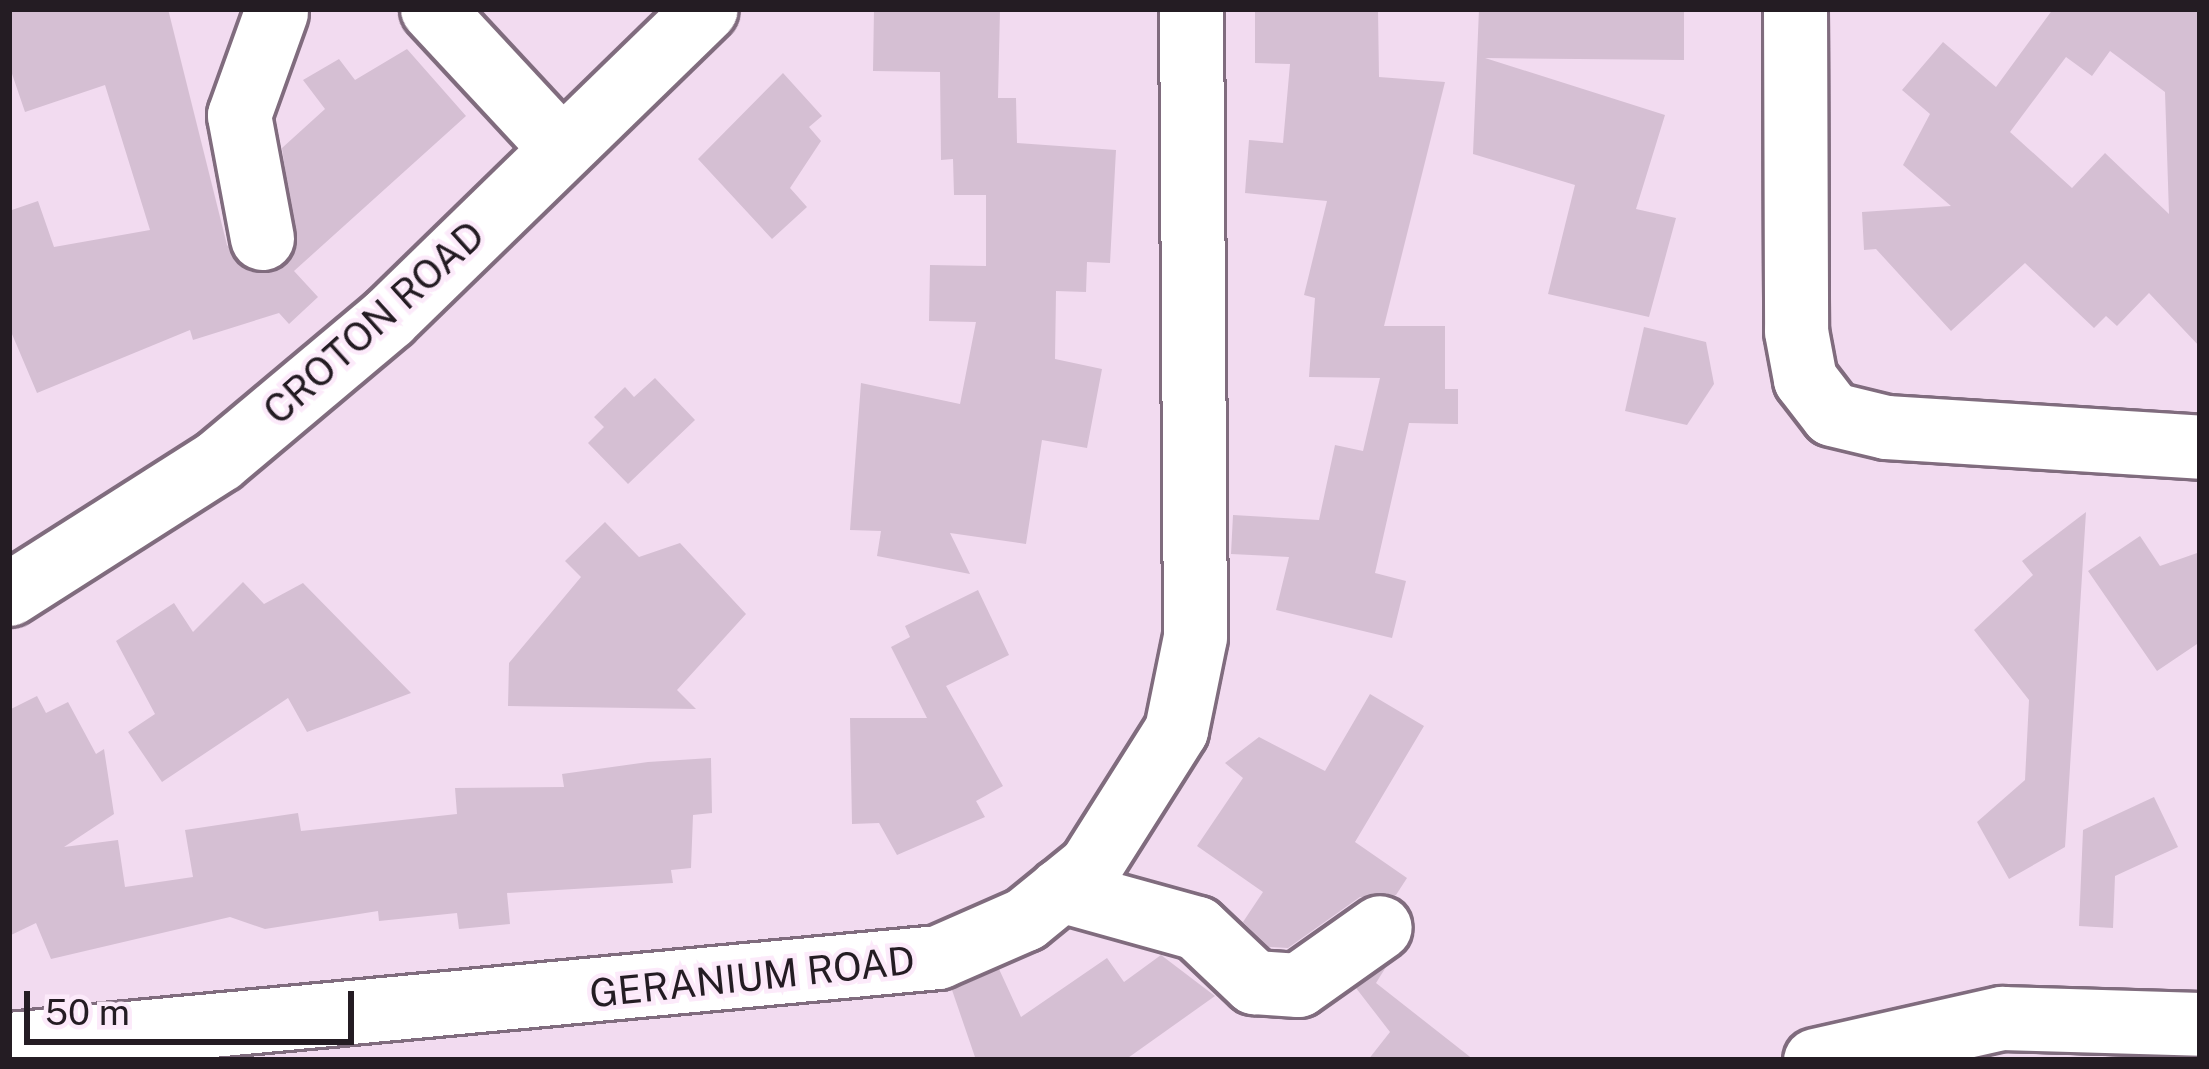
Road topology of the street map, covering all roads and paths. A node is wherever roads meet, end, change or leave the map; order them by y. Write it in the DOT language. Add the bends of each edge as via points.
graph roads {
  1 [pos="432,9"];
  2 [pos="481,9"];
  3 [pos="706,9"];
  4 [pos="1191,9"];
  5 [pos="1795,9"];
  6 [pos="288,10"];
  7 [pos="574,136"];
  8 [pos="262,238"];
  9 [pos="2200,447"];
  10 [pos="9,594"];
  11 [pos="1060,890"];
  12 [pos="1380,927"];
  13 [pos="2200,1024"];
  14 [pos="9,1044"];
  15 [pos="1815,1060"];
  1 -- 7 [label="street"];
  2 -- 7 [label="street"];
  3 -- 7 [label="street, CROTON ROAD"];
  4 -- 11 [label="street, GERANIUM ROAD" via="1195,637 1176,730 1090,866"];
  5 -- 9 [label="street" via="1796,331 1805,380 1832,414 1886,427"];
  6 -- 8 [label="street" via="239,115"];
  7 -- 10 [label="street, CROTON ROAD" via="219,460"];
  11 -- 12 [label="street" via="1197,928 1254,982 1298,985"];
  11 -- 14 [label="street, GERANIUM ROAD" via="938,957"];
  13 -- 15 [label="street" via="2002,1018"];
}
